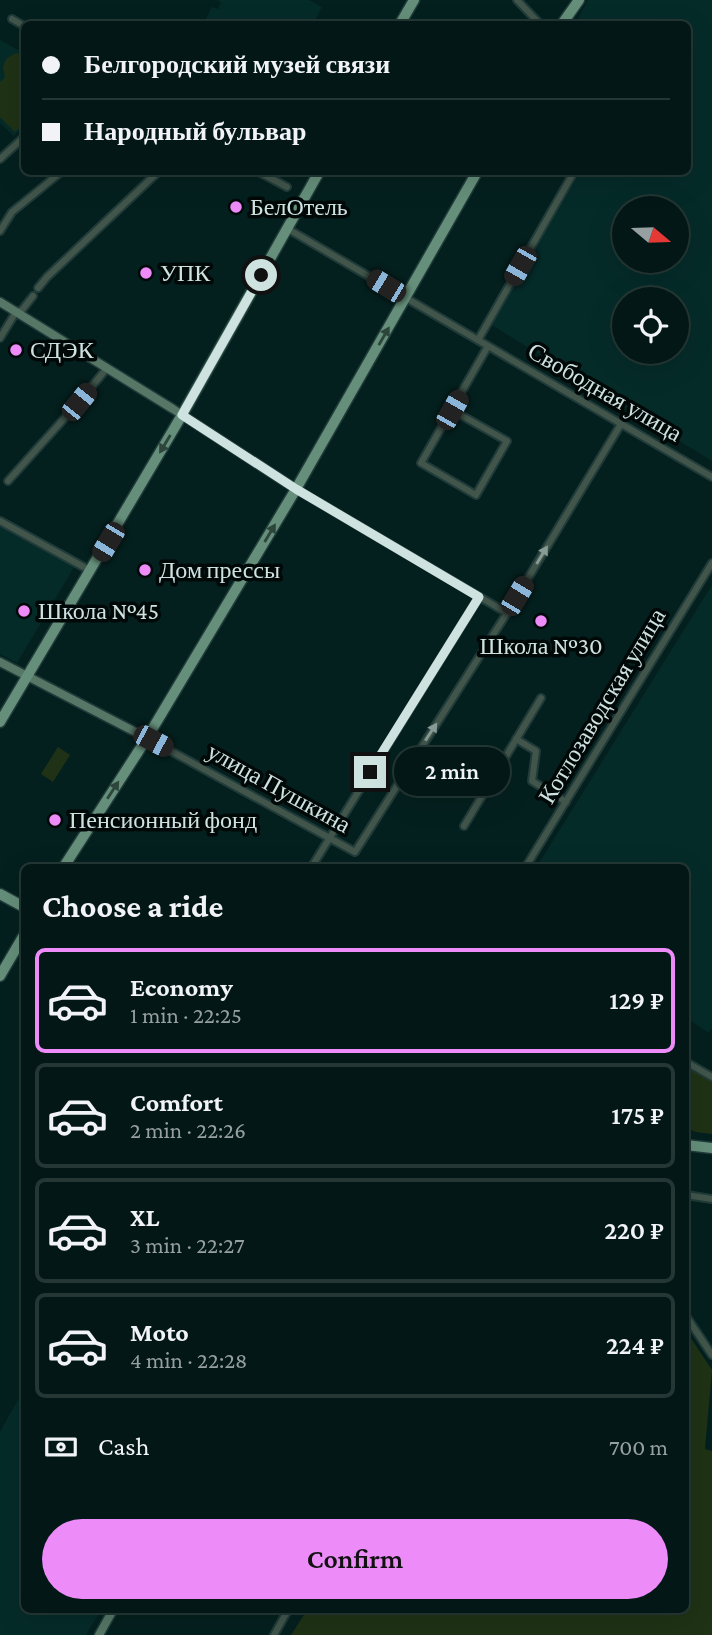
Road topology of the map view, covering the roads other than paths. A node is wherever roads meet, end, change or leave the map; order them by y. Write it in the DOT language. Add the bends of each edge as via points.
graph roads {
  1 [pos="414,0"];
  2 [pos="516,0"];
  3 [pos="579,0"];
  4 [pos="12,19"];
  5 [pos="402,21"];
  6 [pos="537,21"];
  7 [pos="564,21"];
  8 [pos="21,24"];
  9 [pos="21,140"];
  10 [pos="0,159"];
  11 [pos="57,175"];
  12 [pos="155,175"];
  13 [pos="265,175"];
  14 [pos="317,175"];
  15 [pos="475,175"];
  16 [pos="572,175"];
  17 [pos="287,187"];
  18 [pos="288,229"];
  19 [pos="0,231"];
  20 [pos="38,288"];
  21 [pos="33,296"];
  22 [pos="406,298"];
  23 [pos="0,302"];
  24 [pos="16,312"];
  25 [pos="0,338"];
  26 [pos="478,340"];
  27 [pos="488,346"];
  28 [pos="107,368"];
  29 [pos="452,410"];
  30 [pos="182,415"];
  31 [pos="621,424"];
  32 [pos="712,477"];
  33 [pos="8,481"];
  34 [pos="296,489"];
  35 [pos="0,521"];
  36 [pos="712,564"];
  37 [pos="90,570"];
  38 [pos="479,597"];
  39 [pos="507,613"];
  40 [pos="0,662"];
  41 [pos="28,677"];
  42 [pos="541,698"];
  43 [pos="0,722"];
  44 [pos="147,738"];
  45 [pos="516,739"];
  46 [pos="416,754"];
  47 [pos="469,760"];
  48 [pos="479,766"];
  49 [pos="494,775"];
  50 [pos="566,802"];
  51 [pos="464,826"];
  52 [pos="330,837"];
  53 [pos="66,864"];
  54 [pos="313,864"];
  55 [pos="528,864"];
  56 [pos="0,894"];
  57 [pos="21,905"];
  58 [pos="21,939"];
  59 [pos="0,976"];
  60 [pos="689,1064"];
  61 [pos="712,1077"];
  62 [pos="689,1145"];
  63 [pos="712,1148"];
  64 [pos="689,1195"];
  65 [pos="712,1199"];
  66 [pos="689,1320"];
  67 [pos="712,1355"];
  68 [pos="111,1613"];
  69 [pos="286,1613"];
  70 [pos="99,1635"];
  71 [pos="274,1635"];
  1 -- 5 [label="main road"];
  2 -- 6 [label="street"];
  3 -- 7 [label="main road"];
  4 -- 8 [label="street"];
  9 -- 10 [label="street"];
  11 -- 19 [label="street" via="12,212"];
  12 -- 20 [label="street"];
  13 -- 17 [label="street"];
  14 -- 18 [label="main road"];
  15 -- 22 [label="main road"];
  16 -- 26 [label="street"];
  18 -- 22 [label="street, Свободная улица"];
  18 -- 30 [label="main road"];
  21 -- 24 [label="street"];
  22 -- 26 [label="street, Свободная улица"];
  34 -- 22 [label="main road, one-way"];
  23 -- 24 [label="street"];
  24 -- 25 [label="street"];
  24 -- 28 [label="street"];
  26 -- 27 [label="street, Свободная улица"];
  27 -- 29 [label="street"];
  27 -- 31 [label="street, Свободная улица"];
  28 -- 30 [label="street"];
  28 -- 33 [label="street"];
  29 -- 29 [label="street" via="421,463 476,495 507,441"];
  30 -- 34 [label="street"];
  30 -- 37 [label="main road, one-way"];
  31 -- 32 [label="street, Свободная улица"];
  39 -- 31 [label="street, one-way"];
  34 -- 38 [label="street"];
  44 -- 34 [label="main road, one-way"];
  35 -- 37 [label="street"];
  36 -- 50 [label="street, Котлозаводская улица"];
  37 -- 41 [label="main road"];
  38 -- 39 [label="street"];
  38 -- 52 [label="street"];
  46 -- 39 [label="street, one-way"];
  40 -- 41 [label="street"];
  41 -- 43 [label="main road"];
  41 -- 44 [label="street"];
  42 -- 45 [label="street"];
  44 -- 52 [label="street, улица Пушкина"];
  53 -- 44 [label="main road, one-way"];
  45 -- 49 [label="street"];
  45 -- 50 [label="street" via="536,751 532,781"];
  46 -- 47 [label="street" via="449,774 461,755"];
  46 -- 52 [label="street, улица Пушкина" via="355,852"];
  48 -- 49 [label="street"];
  49 -- 51 [label="street"];
  50 -- 55 [label="street, Котлозаводская улица"];
  52 -- 54 [label="street"];
  56 -- 57 [label="main road"];
  58 -- 59 [label="main road"];
  60 -- 61 [label="street"];
  62 -- 63 [label="main road"];
  64 -- 65 [label="street"];
  66 -- 67 [label="street"];
  68 -- 70 [label="street"];
  69 -- 71 [label="street"];
}
